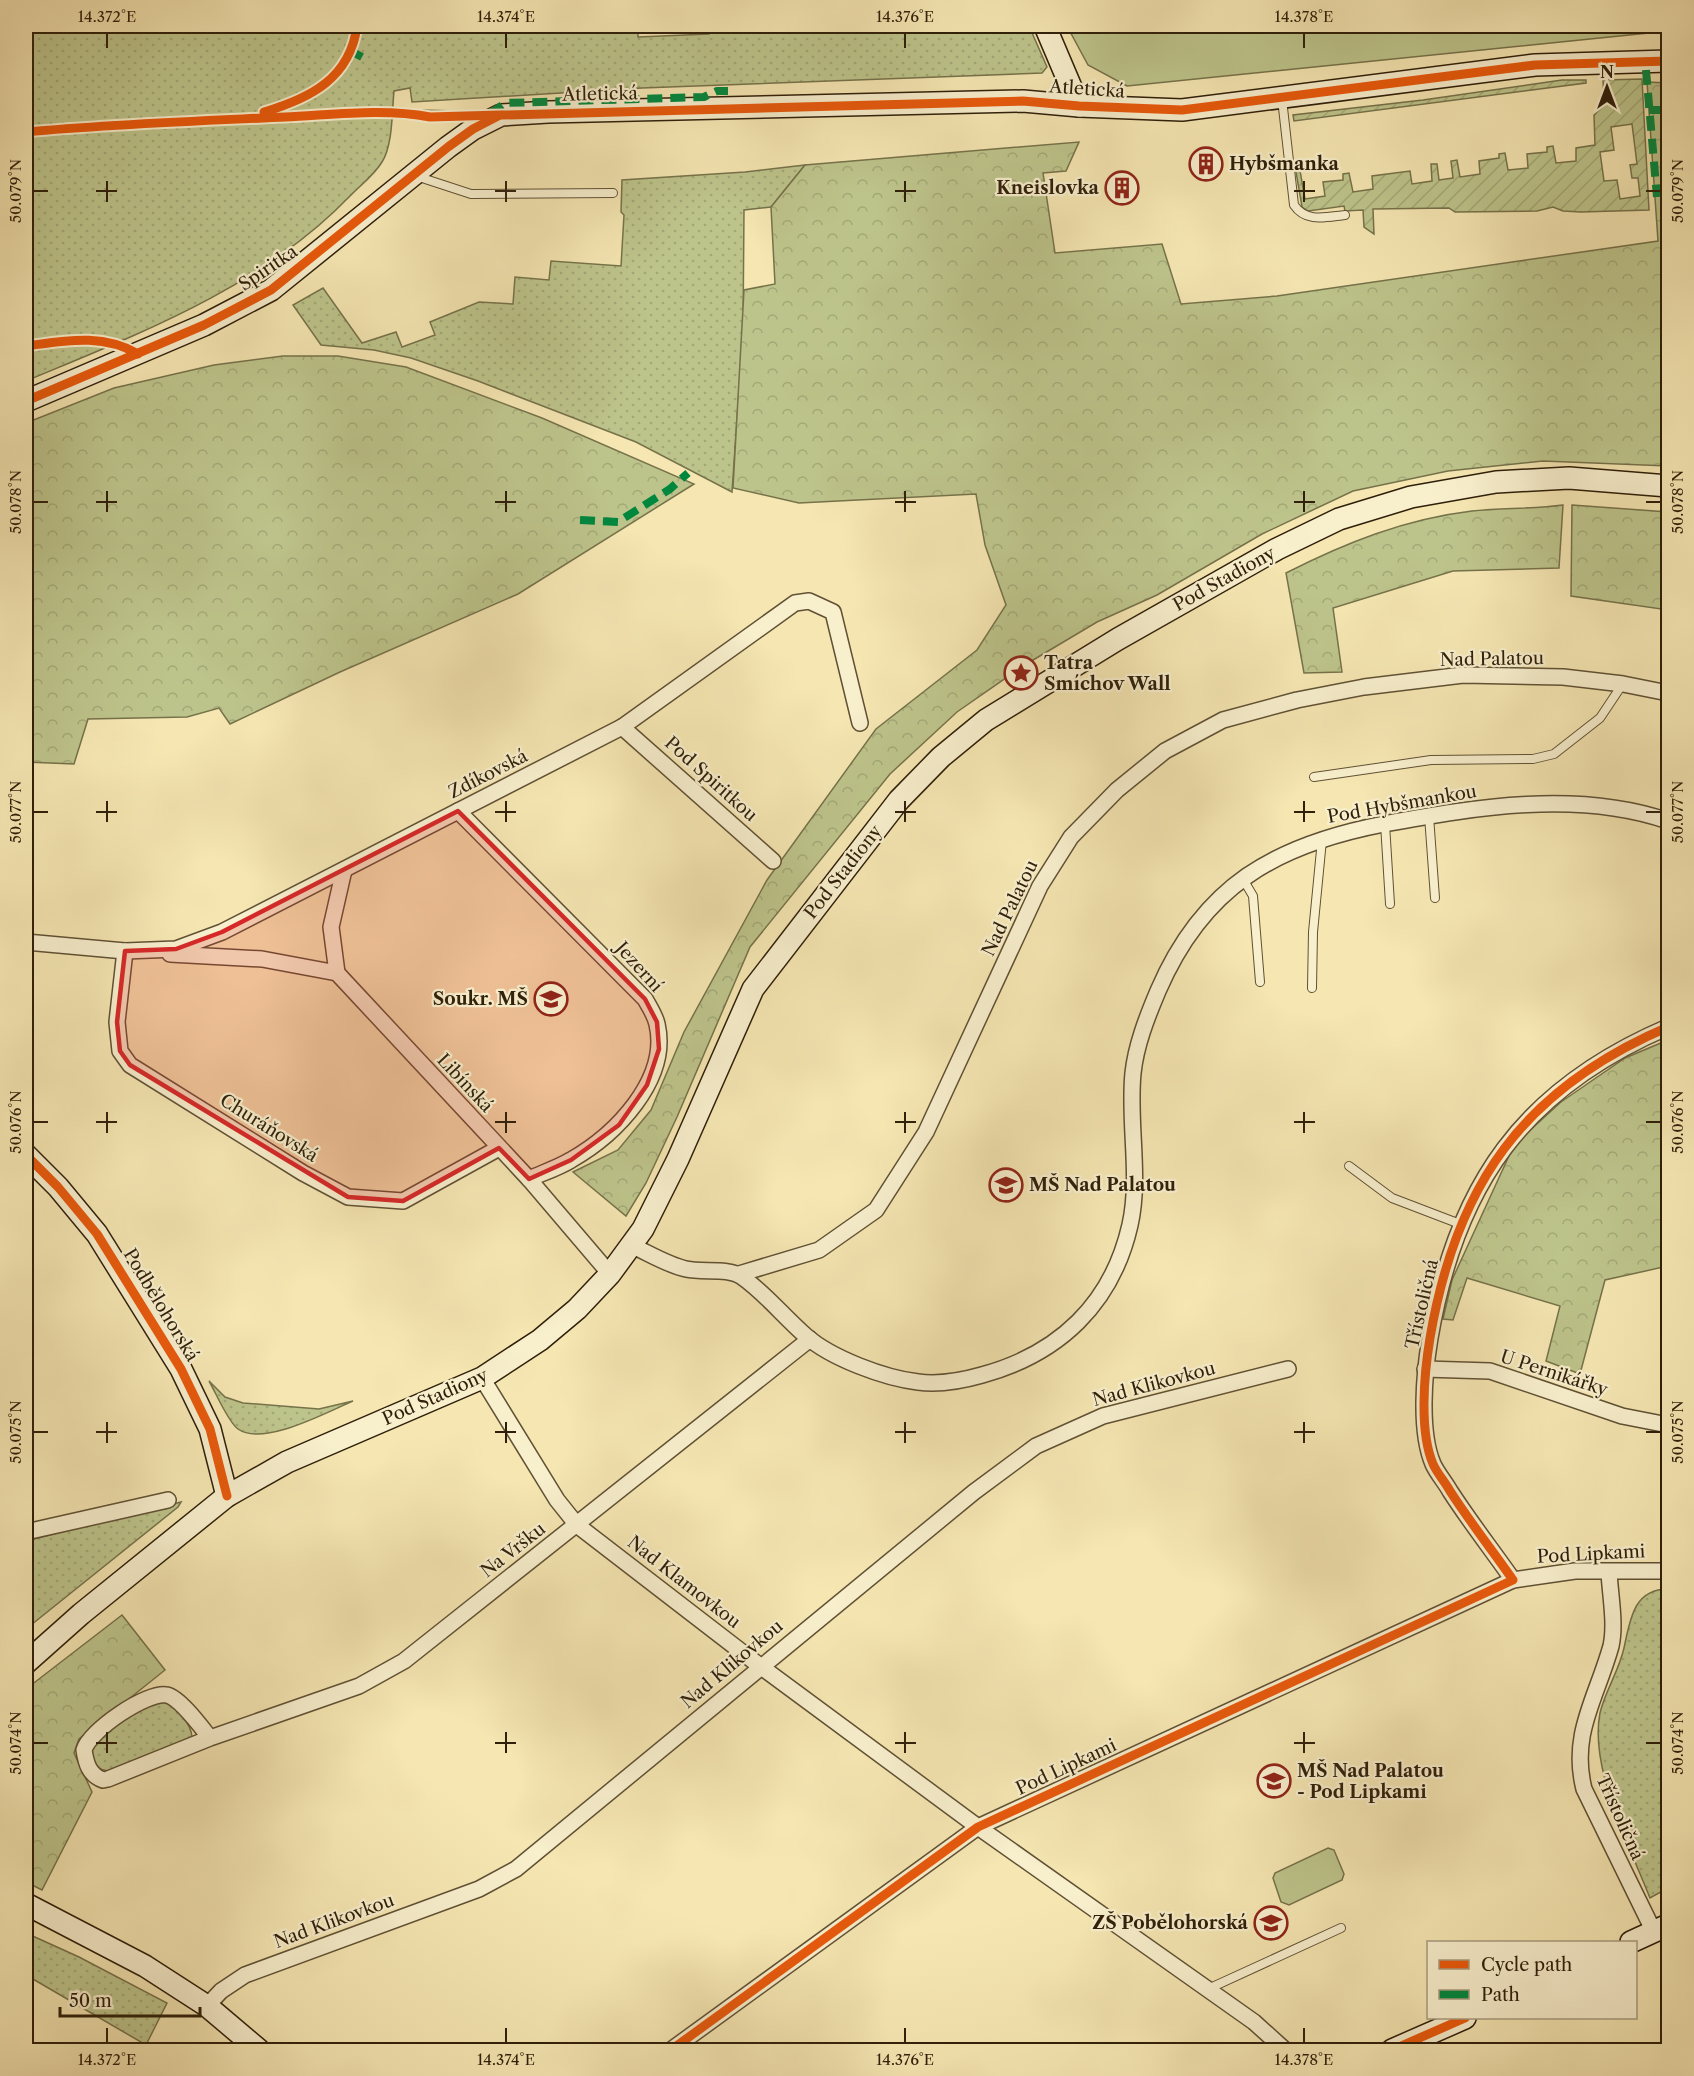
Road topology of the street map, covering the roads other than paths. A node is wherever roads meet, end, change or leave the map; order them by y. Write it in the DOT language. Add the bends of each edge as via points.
graph roads {
  1 [pos="1045,26"];
  2 [pos="1668,61"];
  3 [pos="1282,98"];
  4 [pos="1079,106"];
  5 [pos="359,114"];
  6 [pos="501,115"];
  7 [pos="415,175"];
  8 [pos="613,193"];
  9 [pos="1345,215"];
  10 [pos="26,401"];
  11 [pos="1668,486"];
  12 [pos="1623,684"];
  13 [pos="1668,693"];
  14 [pos="860,723"];
  15 [pos="622,727"];
  16 [pos="1314,777"];
  17 [pos="458,811"];
  18 [pos="1429,816"];
  19 [pos="1668,821"];
  20 [pos="1385,824"];
  21 [pos="1323,837"];
  22 [pos="773,861"];
  23 [pos="344,870"];
  24 [pos="1243,879"];
  25 [pos="1435,898"];
  26 [pos="1390,904"];
  27 [pos="26,942"];
  28 [pos="125,951"];
  29 [pos="337,973"];
  30 [pos="1260,982"];
  31 [pos="1312,988"];
  32 [pos="1668,1027"];
  33 [pos="499,1148"];
  34 [pos="26,1155"];
  35 [pos="1348,1166"];
  36 [pos="529,1179"];
  37 [pos="1460,1224"];
  38 [pos="633,1246"];
  39 [pos="610,1274"];
  40 [pos="740,1274"];
  41 [pos="810,1339"];
  42 [pos="1288,1369"];
  43 [pos="1425,1369"];
  44 [pos="482,1378"];
  45 [pos="1668,1425"];
  46 [pos="227,1496"];
  47 [pos="168,1500"];
  48 [pos="577,1525"];
  49 [pos="26,1532"];
  50 [pos="1668,1571"];
  51 [pos="1609,1572"];
  52 [pos="1514,1580"];
  53 [pos="26,1663"];
  54 [pos="760,1666"];
  55 [pos="210,1738"];
  56 [pos="978,1827"];
  57 [pos="26,1904"];
  58 [pos="1341,1928"];
  59 [pos="1661,1928"];
  60 [pos="1633,1941"];
  61 [pos="1208,1989"];
  62 [pos="207,2006"];
  63 [pos="1463,2019"];
  64 [pos="26,2046"];
  65 [pos="33,2050"];
  66 [pos="259,2050"];
  67 [pos="671,2050"];
  68 [pos="1285,2050"];
  69 [pos="1392,2050"];
  1 -- 4 [label="main road"];
  2 -- 3 [label="main road, Atletická" via="1535,65"];
  3 -- 4 [label="main road, Atletická" via="1182,110"];
  3 -- 9 [label="lane" via="1294,205 1310,218"];
  4 -- 6 [label="main road, Atletická" via="1011,101"];
  5 -- 6 [label="lane"];
  6 -- 7 [label="main road, Spiritka" via="472,129"];
  7 -- 8 [label="lane" via="471,194"];
  7 -- 10 [label="main road, Spiritka" via="272,290 204,325"];
  11 -- 38 [label="main road, Pod Stadiony" via="1569,478 1496,483 1411,497 1339,519 1277,549 1128,633 986,720 899,800 753,989 678,1159"];
  12 -- 13 [label="street, Nad Palatou"];
  12 -- 16 [label="lane" via="1600,718 1554,754 1533,759 1431,760"];
  12 -- 40 [label="street, Nad Palatou" via="1563,677 1463,675 1364,687 1223,720 1165,752 1117,790 1071,837 1040,886 926,1132 876,1210 819,1250"];
  14 -- 15 [label="street, Zdíkovská" via="833,612 809,601 795,603"];
  15 -- 17 [label="street, Zdíkovská"];
  15 -- 22 [label="street, Pod Spiritkou"];
  17 -- 23 [label="street, Zdíkovská"];
  17 -- 36 [label="street, Jezerní" via="645,999 657,1022 659,1049 647,1085 619,1125 571,1160"];
  18 -- 19 [label="street, Pod Hybšmankou" via="1539,804 1580,804 1639,811"];
  18 -- 20 [label="street, Pod Hybšmankou"];
  18 -- 25 [label="lane"];
  20 -- 21 [label="street, Pod Hybšmankou"];
  20 -- 26 [label="lane"];
  21 -- 24 [label="street, Pod Hybšmankou" via="1286,852"];
  21 -- 31 [label="lane" via="1313,932"];
  23 -- 28 [label="street, Zdíkovská" via="222,932 176,949"];
  23 -- 29 [label="street" via="331,927"];
  24 -- 30 [label="lane" via="1253,896"];
  24 -- 41 [label="street, Pod Hybšmankou" via="1203,912 1185,937 1152,1004 1139,1040 1133,1074 1130,1223 1120,1256 1098,1299 1073,1328 1042,1352 1006,1368 956,1382 917,1382 863,1368"];
  27 -- 28 [label="street, Zdíkovská"];
  28 -- 29 [label="street" via="262,959"];
  28 -- 33 [label="street, Churáňovská" via="117,1022 120,1051 130,1065 348,1197 403,1201"];
  29 -- 33 [label="street, Libínská"];
  32 -- 37 [label="street, Třístoličná" via="1596,1065 1552,1098 1513,1135 1483,1176"];
  33 -- 36 [label="street, Libínská"];
  34 -- 46 [label="main road, Podbělohorská" via="97,1234 181,1369 210,1429"];
  35 -- 37 [label="lane" via="1392,1198"];
  36 -- 39 [label="street, Libínská"];
  37 -- 43 [label="street, Třístoličná" via="1437,1297"];
  38 -- 39 [label="main road, Pod Stadiony"];
  38 -- 40 [label="street" via="685,1269"];
  39 -- 44 [label="main road, Pod Stadiony" via="540,1340"];
  40 -- 41 [label="street, Pod Hybšmankou"];
  41 -- 48 [label="street, Na Vršku"];
  42 -- 54 [label="street, Nad Klikovkou" via="1103,1416 1036,1446"];
  43 -- 45 [label="street, U Pernikářky" via="1490,1371 1622,1416"];
  43 -- 52 [label="street, Třístoličná" via="1427,1440 1433,1464"];
  44 -- 46 [label="main road, Pod Stadiony" via="270,1469"];
  44 -- 48 [label="street, Nad Klamovkou" via="557,1500"];
  46 -- 53 [label="main road"];
  47 -- 49 [label="street"];
  48 -- 54 [label="street, Nad Klamovkou"];
  48 -- 55 [label="street, Na Vršku" via="404,1661 358,1686"];
  50 -- 51 [label="street, Pod Lipkami"];
  51 -- 52 [label="street, Pod Lipkami" via="1553,1573"];
  51 -- 59 [label="street, Třístoličná" via="1611,1643 1583,1727 1580,1773 1584,1789"];
  52 -- 56 [label="street, Pod Lipkami"];
  54 -- 56 [label="street, Nad Klamovkou"];
  54 -- 62 [label="street, Nad Klikovkou" via="516,1869 479,1889 245,1975"];
  55 -- 55 [label="street, Na Vršku" via="176,1700 159,1695 138,1702 111,1721 94,1734 84,1750 89,1768 103,1780"];
  56 -- 61 [label="street, Nad Klamovkou"];
  56 -- 67 [label="street, Pod Lipkami"];
  57 -- 62 [label="main road" via="145,1966"];
  58 -- 61 [label="lane"];
  59 -- 60 [label="main road"];
  61 -- 68 [label="street, Nad Klamovkou"];
  62 -- 66 [label="main road"];
  63 -- 69 [label="main road"];
  64 -- 65 [label="lane"];
}
